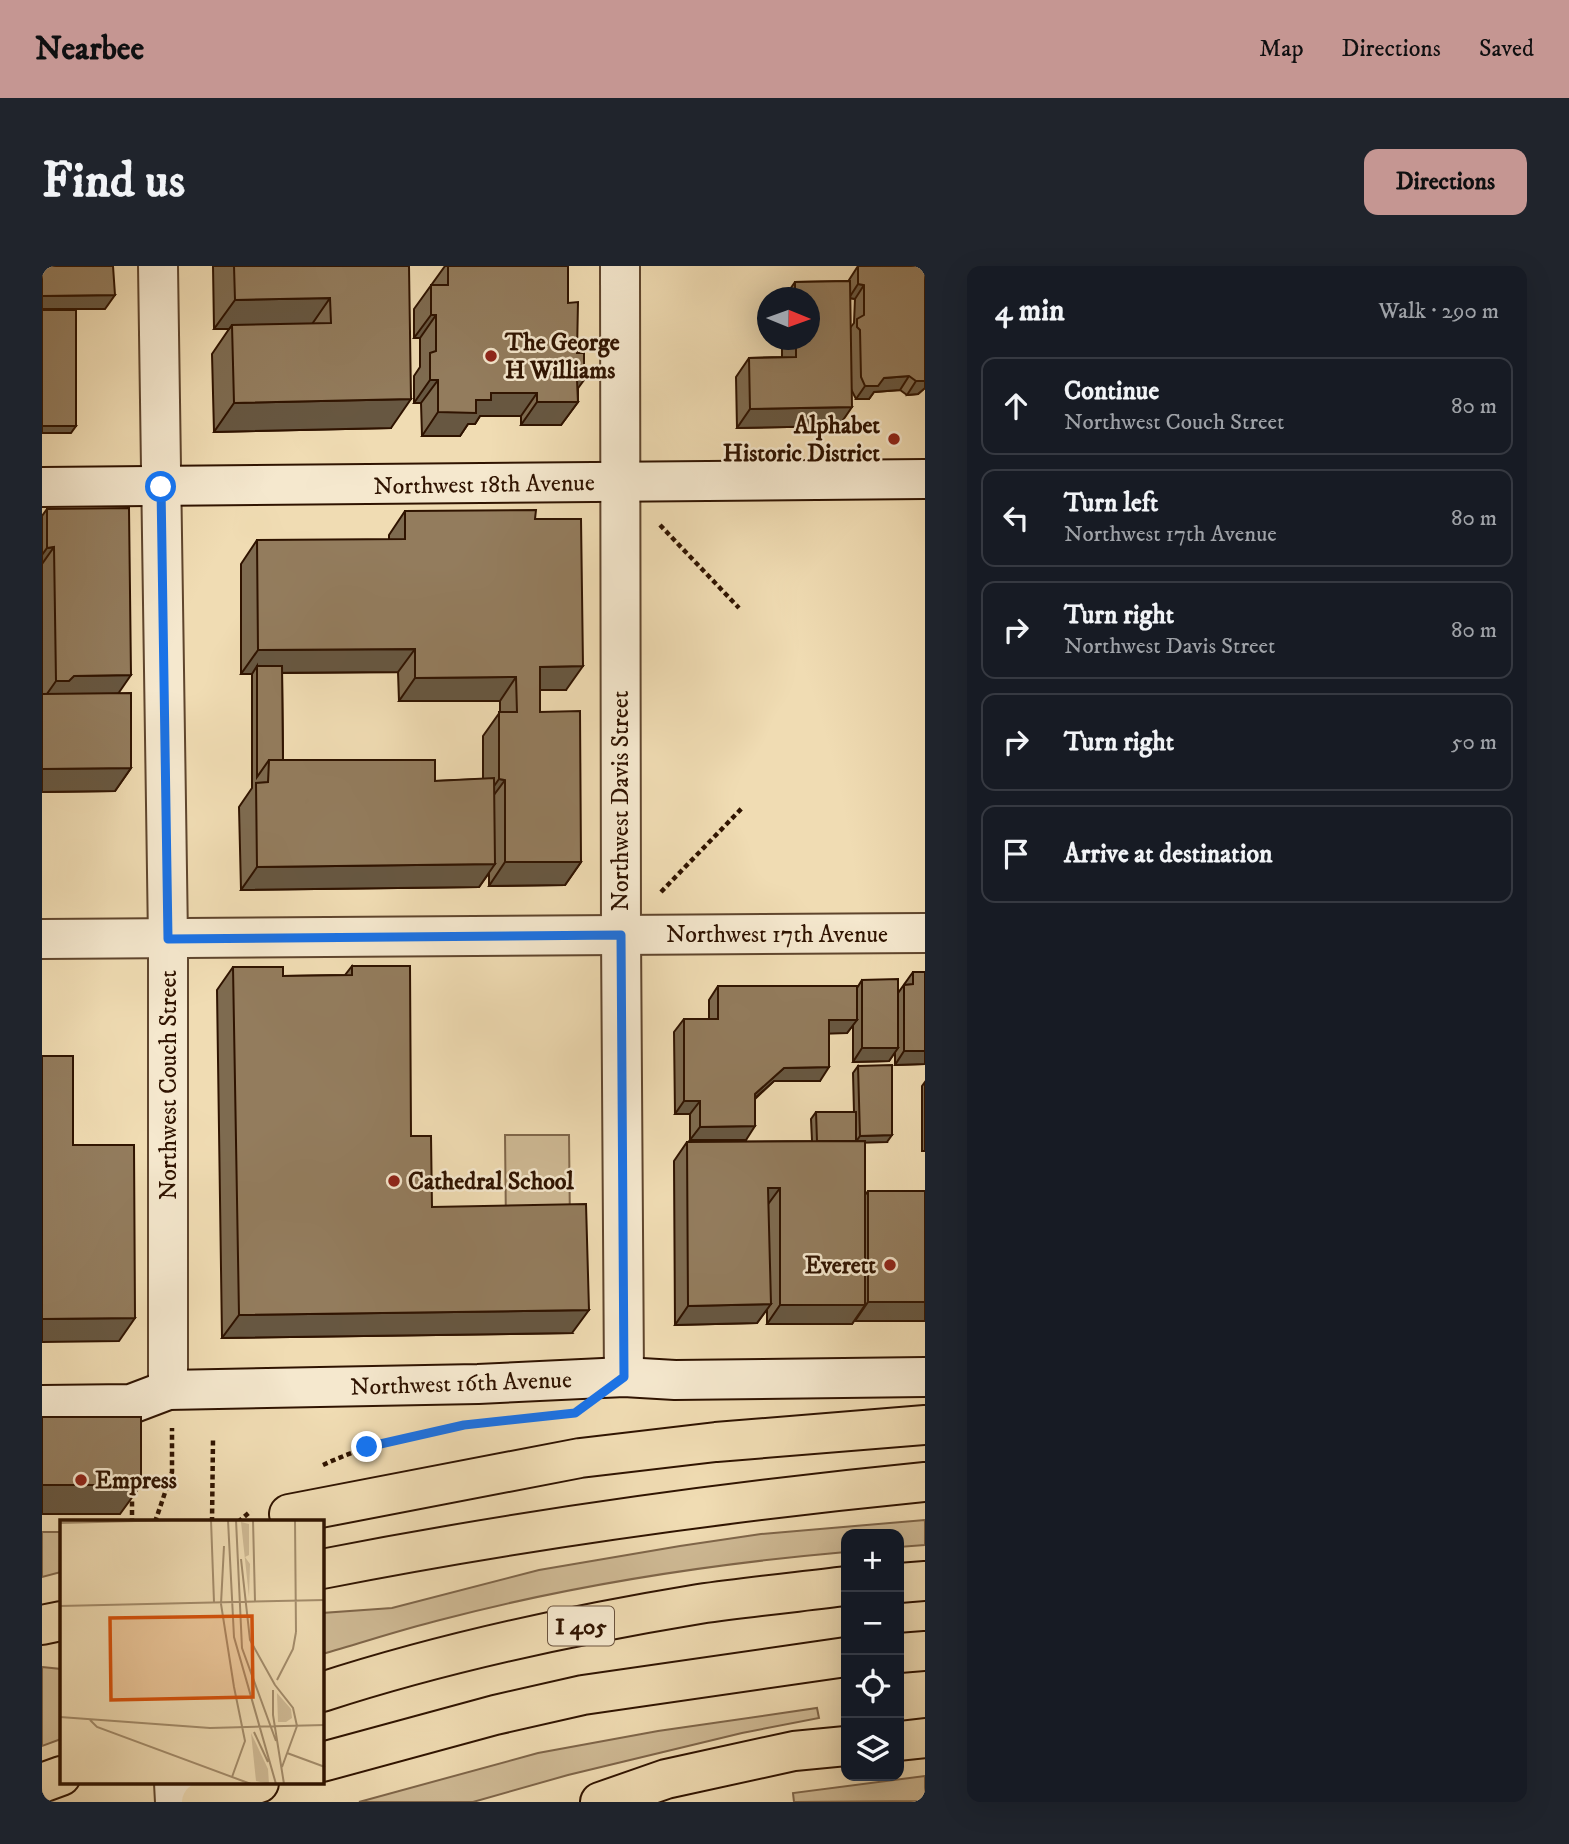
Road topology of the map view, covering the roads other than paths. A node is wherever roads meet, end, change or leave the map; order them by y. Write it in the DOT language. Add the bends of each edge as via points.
graph roads {
  1 [pos="158,266"];
  2 [pos="620,266"];
  3 [pos="925,479"];
  4 [pos="620,482"];
  5 [pos="42,487"];
  6 [pos="161,487"];
  7 [pos="925,933"];
  8 [pos="621,935"];
  9 [pos="42,939"];
  10 [pos="168,939"];
  11 [pos="624,1377"];
  12 [pos="925,1377"];
  13 [pos="168,1390"];
  14 [pos="42,1405"];
  15 [pos="925,1425"];
  16 [pos="925,1482"];
  17 [pos="273,1510"];
  18 [pos="324,1569"];
  19 [pos="925,1581"];
  20 [pos="904,1583"];
  21 [pos="841,1587"];
  22 [pos="60,1621"];
  23 [pos="42,1625"];
  24 [pos="925,1651"];
  25 [pos="904,1653"];
  26 [pos="841,1658"];
  27 [pos="324,1691"];
  28 [pos="925,1738"];
  29 [pos="904,1740"];
  30 [pos="841,1746"];
  31 [pos="324,1761"];
  32 [pos="60,1776"];
  33 [pos="42,1783"];
  34 [pos="174,1784"];
  35 [pos="256,1784"];
  36 [pos="175,1802"];
  37 [pos="201,1802"];
  38 [pos="600,1802"];
  1 -- 6 [label="street, Northwest Couch Street"];
  2 -- 4 [label="street, Northwest Davis Street"];
  3 -- 4 [label="street, Northwest 18th Avenue"];
  4 -- 6 [label="street, Northwest 18th Avenue"];
  4 -- 8 [label="street, Northwest Davis Street"];
  5 -- 6 [label="street, Northwest 18th Avenue"];
  6 -- 10 [label="street, Northwest Couch Street"];
  7 -- 8 [label="street, Northwest 17th Avenue"];
  8 -- 10 [label="street, Northwest 17th Avenue"];
  8 -- 11 [label="street, Northwest Davis Street"];
  9 -- 10 [label="street, Northwest 17th Avenue"];
  10 -- 13 [label="street, Northwest Couch Street"];
  11 -- 12 [label="street, Northwest 16th Avenue"];
  11 -- 13 [label="street, Northwest 16th Avenue"];
  13 -- 14 [label="street, Northwest 16th Avenue" via="131,1404"];
  15 -- 17 [label="main road" via="580,1458"];
  16 -- 18 [label="main road" via="762,1498"];
  19 -- 20 [label="main road"];
  21 -- 27 [label="main road, I 405" via="700,1604 538,1634"];
  22 -- 23 [label="main road"];
  24 -- 25 [label="main road"];
  26 -- 31 [label="main road" via="583,1695"];
  28 -- 29 [label="main road"];
  30 -- 38 [label="main road" via="794,1751 666,1779"];
  32 -- 33 [label="main road"];
  34 -- 36 [label="street"];
  35 -- 37 [label="main road"];
}
